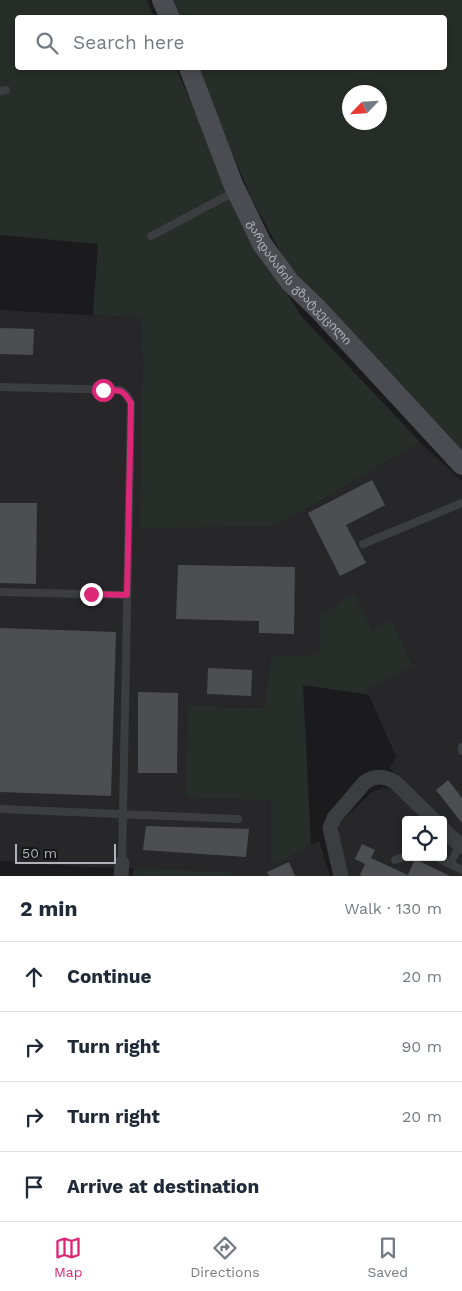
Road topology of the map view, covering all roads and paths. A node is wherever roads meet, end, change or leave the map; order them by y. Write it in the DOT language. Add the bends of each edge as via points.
graph roads {
  1 [pos="162,0"];
  2 [pos="169,15"];
  3 [pos="189,70"];
  4 [pos="236,191"];
  5 [pos="151,236"];
  6 [pos="0,387"];
  7 [pos="462,465"];
  8 [pos="462,503"];
  9 [pos="363,544"];
  10 [pos="0,592"];
  11 [pos="127,595"];
  12 [pos="462,747"];
  13 [pos="462,751"];
  14 [pos="0,809"];
  15 [pos="123,814"];
  16 [pos="430,816"];
  17 [pos="238,819"];
  18 [pos="447,833"];
  19 [pos="461,846"];
  20 [pos="402,857"];
  21 [pos="395,860"];
  22 [pos="444,861"];
  23 [pos="450,864"];
  24 [pos="122,869"];
  25 [pos="462,870"];
  26 [pos="341,876"];
  1 -- 2 [label="main road"];
  3 -- 4 [label="main road, გარდაბანის გზატკეცილი"];
  4 -- 5 [label="lane"];
  4 -- 7 [label="main road, გარდაბანის გზატკეცილი" via="262,244 290,282"];
  6 -- 11 [label="lane" via="120,390 126,394 131,403"];
  8 -- 9 [label="lane"];
  10 -- 11 [label="lane"];
  11 -- 15 [label="lane"];
  12 -- 13 [label="lane"];
  14 -- 15 [label="lane"];
  15 -- 17 [label="lane"];
  15 -- 24 [label="lane"];
  16 -- 26 [label="street" via="395,782 387,778 371,778 365,782 334,818 330,828"];
  18 -- 19 [label="street"];
  19 -- 23 [label="lane"];
  20 -- 21 [label="lane"];
  22 -- 23 [label="lane"];
  23 -- 25 [label="lane"];
}
